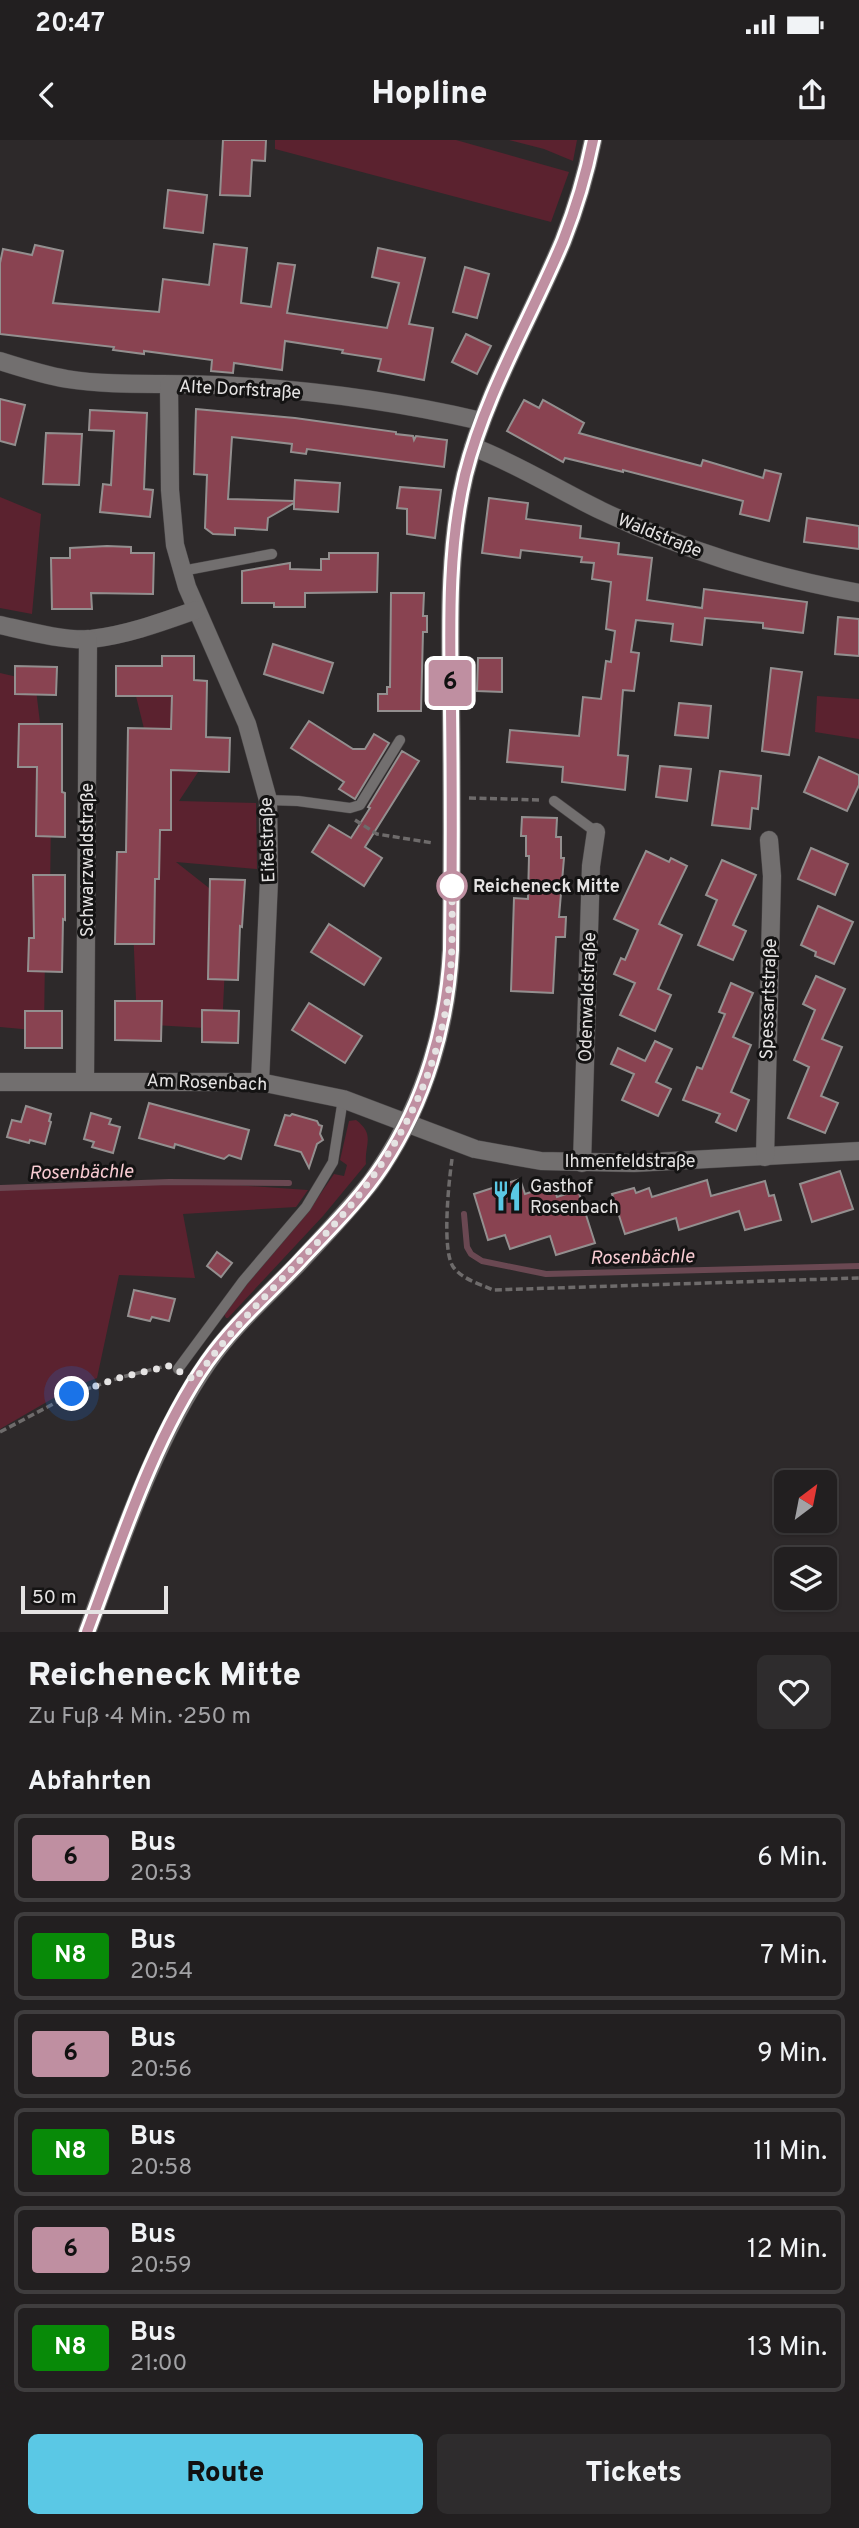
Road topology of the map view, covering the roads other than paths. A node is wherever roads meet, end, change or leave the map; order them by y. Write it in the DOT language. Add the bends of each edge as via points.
graph roads {
  1 [pos="593,140"];
  2 [pos="0,361"];
  3 [pos="169,385"];
  4 [pos="481,421"];
  5 [pos="473,447"];
  6 [pos="272,554"];
  7 [pos="182,571"];
  8 [pos="859,593"];
  9 [pos="196,610"];
  10 [pos="0,625"];
  11 [pos="88,639"];
  12 [pos="400,740"];
  13 [pos="268,800"];
  14 [pos="554,800"];
  15 [pos="596,832"];
  16 [pos="769,840"];
  17 [pos="85,1081"];
  18 [pos="0,1082"];
  19 [pos="260,1082"];
  20 [pos="343,1099"];
  21 [pos="407,1123"];
  22 [pos="859,1151"];
  23 [pos="765,1157"];
  24 [pos="582,1163"];
  25 [pos="213,1321"];
  26 [pos="231,1332"];
  27 [pos="178,1369"];
  28 [pos="87,1632"];
  1 -- 4 [label="street" via="562,243"];
  2 -- 3 [label="street, Alte Dorfstraße" via="69,379"];
  3 -- 4 [label="street, Alte Dorfstraße" via="280,390"];
  3 -- 7 [label="street, Eifelstraße" via="170,490"];
  4 -- 5 [label="street"];
  5 -- 8 [label="street, Waldstraße" via="603,511 723,561"];
  5 -- 21 [label="street" via="458,509 452,567 447,1001 433,1058"];
  6 -- 7 [label="lane"];
  7 -- 9 [label="street, Eifelstraße"];
  9 -- 11 [label="street"];
  9 -- 13 [label="street, Eifelstraße" via="247,724"];
  10 -- 11 [label="street"];
  11 -- 17 [label="street, Schwarzwaldstraße"];
  12 -- 13 [label="lane" via="360,804 350,808"];
  13 -- 19 [label="street, Eifelstraße"];
  14 -- 15 [label="lane"];
  15 -- 24 [label="street, Odenwaldstraße" via="591,866"];
  16 -- 23 [label="street, Spessartstraße" via="772,890"];
  17 -- 18 [label="street, Am Rosenbach"];
  17 -- 19 [label="street, Am Rosenbach"];
  19 -- 20 [label="street, Am Rosenbach"];
  20 -- 21 [label="street, Am Rosenbach"];
  20 -- 25 [label="lane" via="333,1162 306,1207"];
  21 -- 24 [label="street, Ihmenfeldstraße" via="454,1143 520,1158"];
  21 -- 26 [label="street" via="355,1202"];
  22 -- 23 [label="street, Ihmenfeldstraße"];
  23 -- 24 [label="street, Ihmenfeldstraße"];
  25 -- 26 [label="lane"];
  25 -- 27 [label="lane"];
  26 -- 28 [label="street" via="195,1380 170,1427"];
}
